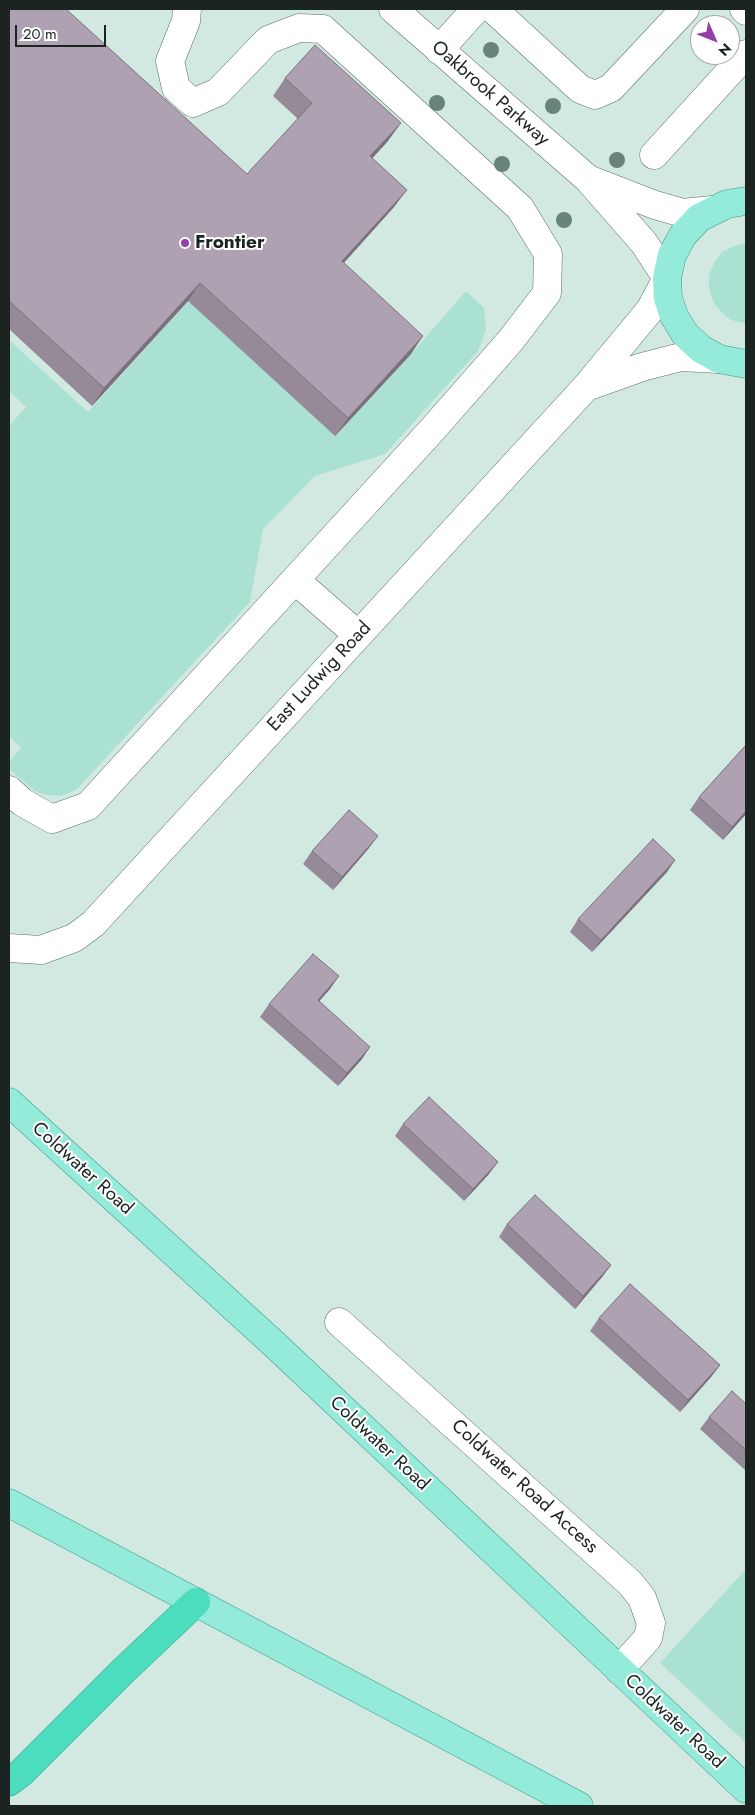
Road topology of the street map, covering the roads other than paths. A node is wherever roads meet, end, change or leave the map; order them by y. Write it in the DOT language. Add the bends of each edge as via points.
graph roads {
  1 [pos="187,9"];
  2 [pos="393,9"];
  3 [pos="476,9"];
  4 [pos="493,9"];
  5 [pos="685,9"];
  6 [pos="439,50"];
  7 [pos="746,54"];
  8 [pos="654,155"];
  9 [pos="588,178"];
  10 [pos="745,200"];
  11 [pos="712,210"];
  12 [pos="667,278"];
  13 [pos="719,359"];
  14 [pos="746,364"];
  15 [pos="586,387"];
  16 [pos="295,580"];
  17 [pos="358,635"];
  18 [pos="9,790"];
  19 [pos="9,948"];
  20 [pos="9,1102"];
  21 [pos="339,1322"];
  22 [pos="9,1503"];
  23 [pos="196,1602"];
  24 [pos="619,1670"];
  25 [pos="9,1782"];
  26 [pos="746,1789"];
  27 [pos="579,1806"];
  1 -- 16 [label="street" via="186,21 170,61 176,88 193,103 218,92 268,40 299,28 323,29 520,208 548,254 547,293 511,340"];
  2 -- 6 [label="street, Oakbrook Parkway"];
  3 -- 6 [label="street"];
  4 -- 5 [label="street" via="580,89 595,95 612,88"];
  6 -- 9 [label="street, Oakbrook Parkway"];
  7 -- 8 [label="street"];
  9 -- 11 [label="street, Oakbrook Parkway" via="684,213"];
  9 -- 12 [label="street, Oakbrook Parkway" via="644,243"];
  10 -- 11 [label="main road"];
  11 -- 12 [label="main road" via="683,235 672,256"];
  12 -- 13 [label="main road" via="668,298 685,334 701,349"];
  12 -- 15 [label="street, East Ludwig Road" via="650,310"];
  13 -- 14 [label="main road"];
  13 -- 15 [label="street, East Ludwig Road" via="681,357"];
  15 -- 17 [label="street, East Ludwig Road"];
  16 -- 17 [label="street"];
  16 -- 18 [label="street" via="88,806 52,819 22,802"];
  17 -- 19 [label="street, East Ludwig Road" via="92,924 74,938 41,950"];
  20 -- 24 [label="main road, Coldwater Road" via="274,1344"];
  21 -- 24 [label="street, Coldwater Road Access" via="630,1583 642,1598 651,1623 648,1638"];
  22 -- 23 [label="main road"];
  23 -- 25 [label="highway"];
  23 -- 27 [label="main road"];
  24 -- 26 [label="main road, Coldwater Road"];
}
